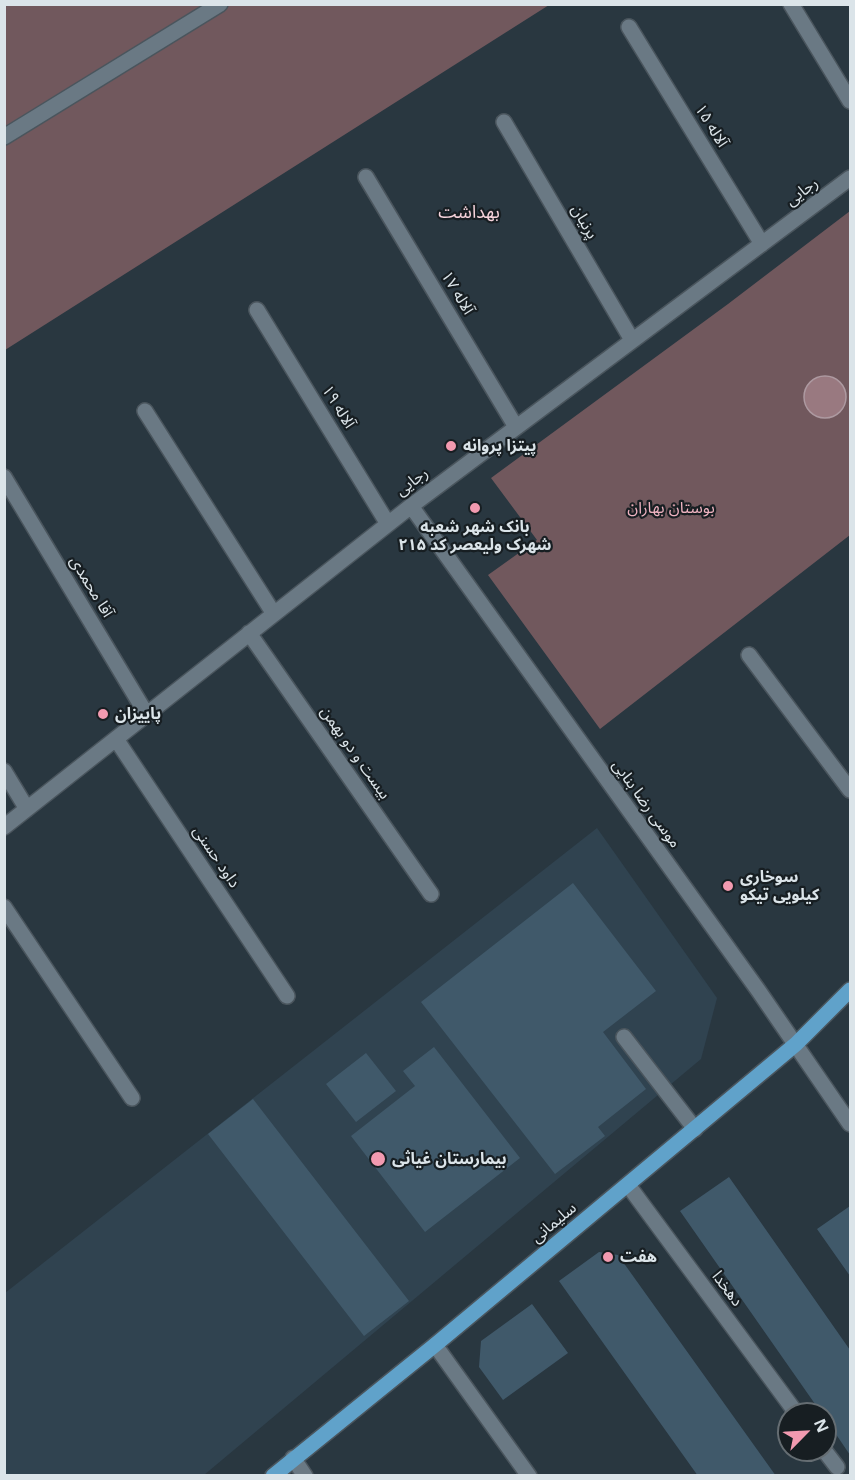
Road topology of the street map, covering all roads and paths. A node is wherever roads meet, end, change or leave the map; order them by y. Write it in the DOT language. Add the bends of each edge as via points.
graph roads {
  1 [pos="220,4"];
  2 [pos="791,4"];
  3 [pos="628,27"];
  4 [pos="850,101"];
  5 [pos="504,122"];
  6 [pos="4,137"];
  7 [pos="366,177"];
  8 [pos="850,178"];
  9 [pos="762,244"];
  10 [pos="257,310"];
  11 [pos="632,340"];
  12 [pos="145,411"];
  13 [pos="516,427"];
  14 [pos="4,477"];
  15 [pos="411,506"];
  16 [pos="388,524"];
  17 [pos="274,614"];
  18 [pos="249,633"];
  19 [pos="749,654"];
  20 [pos="147,715"];
  21 [pos="116,739"];
  22 [pos="4,771"];
  23 [pos="850,790"];
  24 [pos="27,809"];
  25 [pos="4,827"];
  26 [pos="431,894"];
  27 [pos="4,908"];
  28 [pos="850,990"];
  29 [pos="287,996"];
  30 [pos="624,1037"];
  31 [pos="796,1044"];
  32 [pos="132,1098"];
  33 [pos="850,1124"];
  34 [pos="695,1129"];
  35 [pos="628,1185"];
  36 [pos="435,1346"];
  37 [pos="788,1402"];
  38 [pos="293,1458"];
  39 [pos="833,1462"];
  40 [pos="837,1467"];
  41 [pos="273,1476"];
  42 [pos="305,1476"];
  43 [pos="529,1476"];
  1 -- 6 [label="street"];
  2 -- 4 [label="street"];
  3 -- 9 [label="street, آلاله ۱۵"];
  5 -- 11 [label="street, پرنیان"];
  7 -- 13 [label="street, آلاله ۱۷"];
  8 -- 9 [label="street, رجایی"];
  9 -- 11 [label="street, رجایی"];
  10 -- 16 [label="street, آلاله ۱۹"];
  11 -- 13 [label="street, رجایی"];
  12 -- 17 [label="street"];
  13 -- 15 [label="street, رجایی"];
  14 -- 20 [label="street, آقا محمدی"];
  15 -- 16 [label="street, رجایی"];
  15 -- 31 [label="street, موسی رضا بنایی"];
  16 -- 17 [label="street, رجایی"];
  17 -- 18 [label="street, رجایی"];
  18 -- 20 [label="street, رجایی"];
  18 -- 26 [label="street, بیست و دو بهمن"];
  19 -- 23 [label="street"];
  20 -- 21 [label="street, رجایی"];
  21 -- 24 [label="street, رجایی"];
  21 -- 29 [label="street, داود حسنی"];
  22 -- 24 [label="street"];
  24 -- 25 [label="street, رجایی"];
  27 -- 32 [label="street"];
  28 -- 31 [label="main road, سلیمانی"];
  30 -- 34 [label="street"];
  31 -- 33 [label="street, موسی رضا بنایی"];
  31 -- 34 [label="main road, سلیمانی"];
  34 -- 35 [label="main road, سلیمانی"];
  35 -- 36 [label="main road, سلیمانی"];
  35 -- 37 [label="street, دهخدا"];
  36 -- 38 [label="main road, سلیمانی"];
  36 -- 43 [label="street"];
  38 -- 41 [label="main road, سلیمانی"];
  38 -- 42 [label="street"];
  39 -- 40 [label="street"];
}
